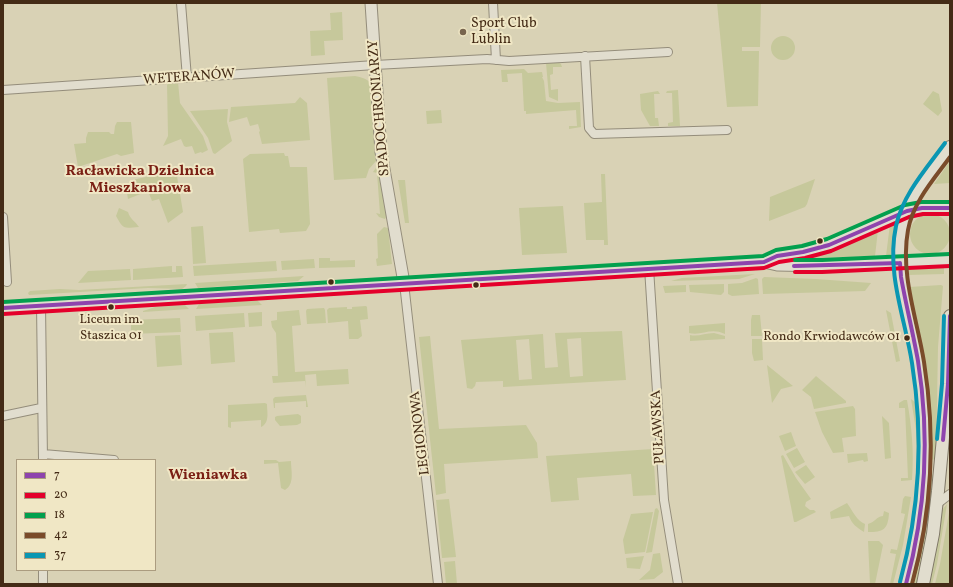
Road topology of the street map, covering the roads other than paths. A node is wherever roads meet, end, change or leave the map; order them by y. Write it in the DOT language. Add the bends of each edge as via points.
graph roads {
  1 [pos="181,3"];
  2 [pos="371,3"];
  3 [pos="493,3"];
  4 [pos="668,52"];
  5 [pos="585,56"];
  6 [pos="496,60"];
  7 [pos="375,65"];
  8 [pos="187,78"];
  9 [pos="3,90"];
  10 [pos="727,130"];
  11 [pos="950,147"];
  12 [pos="950,208"];
  13 [pos="907,211"];
  14 [pos="3,217"];
  15 [pos="950,260"];
  16 [pos="764,262"];
  17 [pos="900,263"];
  18 [pos="649,268"];
  19 [pos="7,282"];
  20 [pos="404,283"];
  21 [pos="42,305"];
  22 [pos="3,308"];
  23 [pos="950,316"];
  24 [pos="42,408"];
  25 [pos="3,416"];
  26 [pos="43,457"];
  27 [pos="90,459"];
  28 [pos="939,485"];
  29 [pos="949,494"];
  30 [pos="937,504"];
  31 [pos="43,571"];
  32 [pos="43,584"];
  33 [pos="438,584"];
  34 [pos="678,584"];
  35 [pos="906,584"];
  36 [pos="922,584"];
  1 -- 8 [label="street"];
  2 -- 7 [label="street, SPADOCHRONIARZY"];
  3 -- 6 [label="street"];
  4 -- 5 [label="street, WETERANÓW"];
  5 -- 6 [label="street, WETERANÓW"];
  5 -- 10 [label="street" via="589,128 594,134"];
  6 -- 7 [label="street, WETERANÓW"];
  7 -- 8 [label="street, WETERANÓW"];
  7 -- 20 [label="street, SPADOCHRONIARZY" via="382,157"];
  8 -- 9 [label="street, WETERANÓW"];
  11 -- 13 [label="main road" via="918,190"];
  12 -- 13 [label="street"];
  13 -- 16 [label="street" via="829,245 776,256"];
  13 -- 17 [label="main road" via="900,238"];
  14 -- 19 [label="street"];
  15 -- 17 [label="street"];
  16 -- 17 [label="street" via="777,265 822,266"];
  16 -- 18 [label="street"];
  17 -- 35 [label="main road" via="920,373 926,437 922,511"];
  18 -- 20 [label="street"];
  18 -- 34 [label="street, PUŁAWSKA" via="664,500"];
  20 -- 21 [label="street"];
  20 -- 33 [label="street, LEGIONOWA"];
  21 -- 22 [label="street"];
  21 -- 24 [label="street"];
  23 -- 28 [label="main road" via="948,384"];
  24 -- 25 [label="street"];
  24 -- 26 [label="street"];
  26 -- 27 [label="street"];
  28 -- 29 [label="street"];
  28 -- 30 [label="main road"];
  29 -- 30 [label="street"];
  30 -- 36 [label="main road" via="930,553"];
  31 -- 32 [label="street"];
}
